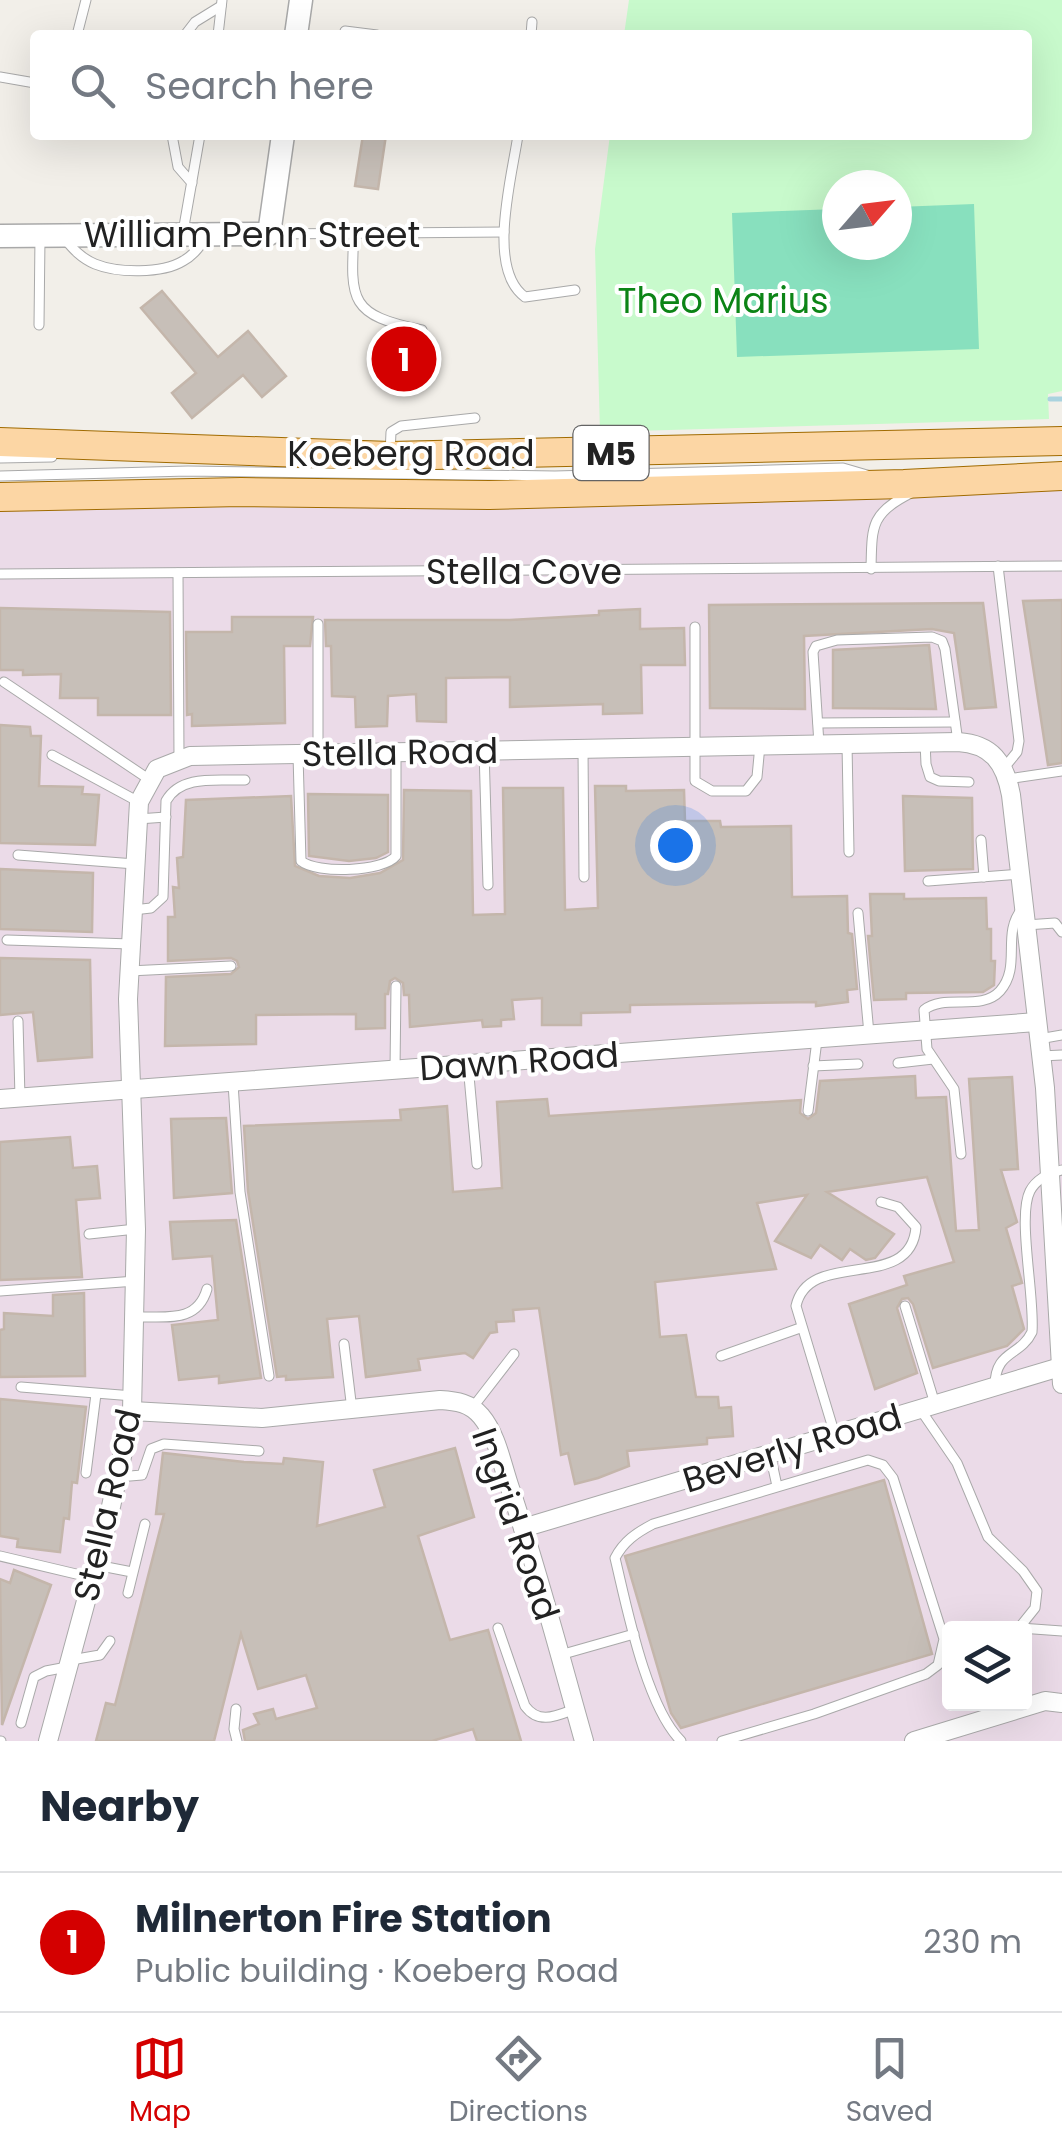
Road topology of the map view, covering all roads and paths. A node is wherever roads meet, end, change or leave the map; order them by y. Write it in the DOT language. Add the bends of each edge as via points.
graph roads {
  1 [pos="86,0"];
  2 [pos="301,0"];
  3 [pos="222,3"];
  4 [pos="532,22"];
  5 [pos="78,30"];
  6 [pos="189,30"];
  7 [pos="219,30"];
  8 [pos="297,30"];
  9 [pos="531,30"];
  10 [pos="0,77"];
  11 [pos="30,82"];
  12 [pos="173,140"];
  13 [pos="199,140"];
  14 [pos="282,140"];
  15 [pos="517,140"];
  16 [pos="192,183"];
  17 [pos="504,232"];
  18 [pos="183,234"];
  19 [pos="209,234"];
  20 [pos="270,234"];
  21 [pos="354,234"];
  22 [pos="0,236"];
  23 [pos="51,236"];
  24 [pos="575,290"];
  25 [pos="40,325"];
  26 [pos="422,330"];
  27 [pos="475,418"];
  28 [pos="1062,441"];
  29 [pos="0,442"];
  30 [pos="169,450"];
  31 [pos="390,456"];
  32 [pos="69,457"];
  33 [pos="86,457"];
  34 [pos="0,458"];
  35 [pos="0,476"];
  36 [pos="1062,476"];
  37 [pos="918,483"];
  38 [pos="0,497"];
  39 [pos="998,566"];
  40 [pos="1062,566"];
  41 [pos="871,569"];
  42 [pos="178,573"];
  43 [pos="1,574"];
  44 [pos="318,624"];
  45 [pos="695,628"];
  46 [pos="4,682"];
  47 [pos="818,722"];
  48 [pos="955,722"];
  49 [pos="925,742"];
  50 [pos="958,742"];
  51 [pos="819,744"];
  52 [pos="848,744"];
  53 [pos="760,746"];
  54 [pos="695,747"];
  55 [pos="583,748"];
  56 [pos="484,750"];
  57 [pos="396,752"];
  58 [pos="298,754"];
  59 [pos="318,754"];
  60 [pos="52,755"];
  61 [pos="179,759"];
  62 [pos="1062,771"];
  63 [pos="1006,774"];
  64 [pos="150,780"];
  65 [pos="245,780"];
  66 [pos="969,782"];
  67 [pos="139,811"];
  68 [pos="166,816"];
  69 [pos="982,840"];
  70 [pos="849,852"];
  71 [pos="18,855"];
  72 [pos="135,864"];
  73 [pos="1020,874"];
  74 [pos="584,877"];
  75 [pos="984,877"];
  76 [pos="928,881"];
  77 [pos="488,885"];
  78 [pos="133,910"];
  79 [pos="858,912"];
  80 [pos="1025,916"];
  81 [pos="1062,932"];
  82 [pos="7,940"];
  83 [pos="131,944"];
  84 [pos="231,966"];
  85 [pos="129,970"];
  86 [pos="396,986"];
  87 [pos="18,1021"];
  88 [pos="924,1030"];
  89 [pos="870,1034"];
  90 [pos="1062,1036"];
  91 [pos="818,1038"];
  92 [pos="1039,1039"];
  93 [pos="1062,1055"];
  94 [pos="933,1059"];
  95 [pos="898,1063"];
  96 [pos="858,1064"];
  97 [pos="468,1065"];
  98 [pos="813,1066"];
  99 [pos="395,1071"];
  100 [pos="233,1083"];
  101 [pos="130,1091"];
  102 [pos="20,1098"];
  103 [pos="0,1099"];
  104 [pos="808,1111"];
  105 [pos="1055,1149"];
  106 [pos="961,1154"];
  107 [pos="476,1164"];
  108 [pos="1055,1172"];
  109 [pos="881,1202"];
  110 [pos="136,1229"];
  111 [pos="88,1234"];
  112 [pos="136,1281"];
  113 [pos="206,1289"];
  114 [pos="0,1291"];
  115 [pos="905,1306"];
  116 [pos="135,1318"];
  117 [pos="800,1328"];
  118 [pos="344,1344"];
  119 [pos="514,1354"];
  120 [pos="721,1356"];
  121 [pos="1061,1375"];
  122 [pos="269,1376"];
  123 [pos="21,1386"];
  124 [pos="996,1386"];
  125 [pos="96,1394"];
  126 [pos="132,1404"];
  127 [pos="473,1407"];
  128 [pos="928,1407"];
  129 [pos="352,1410"];
  130 [pos="835,1435"];
  131 [pos="259,1451"];
  132 [pos="770,1454"];
  133 [pos="86,1473"];
  134 [pos="118,1477"];
  135 [pos="777,1486"];
  136 [pos="145,1524"];
  137 [pos="523,1528"];
  138 [pos="0,1556"];
  139 [pos="95,1572"];
  140 [pos="132,1572"];
  141 [pos="128,1593"];
  142 [pos="1025,1621"];
  143 [pos="498,1628"];
  144 [pos="1032,1629"];
  145 [pos="1062,1631"];
  146 [pos="634,1634"];
  147 [pos="110,1641"];
  148 [pos="560,1655"];
  149 [pos="70,1664"];
  150 [pos="1062,1703"];
  151 [pos="575,1709"];
  152 [pos="236,1710"];
  153 [pos="21,1722"];
  154 [pos="48,1741"];
  155 [pos="237,1741"];
  156 [pos="584,1741"];
  157 [pos="681,1741"];
  158 [pos="722,1741"];
  159 [pos="914,1741"];
  1 -- 5 [label="lane"];
  2 -- 8 [label="street"];
  3 -- 6 [label="lane"];
  3 -- 7 [label="lane"];
  4 -- 9 [label="lane"];
  10 -- 11 [label="lane"];
  12 -- 16 [label="lane" via="178,167"];
  13 -- 16 [label="lane"];
  14 -- 20 [label="street"];
  15 -- 17 [label="lane"];
  16 -- 18 [label="lane"];
  17 -- 21 [label="lane, William Penn Street"];
  17 -- 24 [label="lane" via="505,268 515,290 525,297"];
  18 -- 19 [label="street, William Penn Street"];
  18 -- 23 [label="street, William Penn Street"];
  19 -- 20 [label="street, William Penn Street"];
  19 -- 23 [label="lane" via="178,264 129,269 95,264"];
  20 -- 21 [label="lane, William Penn Street"];
  21 -- 26 [label="lane" via="351,286 360,305 392,324"];
  22 -- 23 [label="street, William Penn Street"];
  23 -- 25 [label="lane"];
  27 -- 31 [label="lane" via="401,426 391,432"];
  28 -- 31 [label="main road, Koeberg Road / M5"];
  29 -- 30 [label="main road, Koeberg Road / M5"];
  30 -- 31 [label="main road, Koeberg Road / M5"];
  30 -- 33 [label="lane"];
  32 -- 34 [label="lane"];
  35 -- 37 [label="lane" via="555,476 843,468"];
  36 -- 37 [label="main road, Koeberg Road / M5"];
  37 -- 38 [label="main road, Koeberg Road / M5" via="489,495"];
  37 -- 41 [label="lane" via="878,515"];
  39 -- 40 [label="lane, Stella Cove"];
  39 -- 41 [label="lane, Stella Cove"];
  39 -- 63 [label="lane" via="1019,741"];
  41 -- 42 [label="lane, Stella Cove"];
  42 -- 43 [label="lane, Stella Cove"];
  42 -- 61 [label="lane"];
  44 -- 59 [label="lane"];
  45 -- 54 [label="lane"];
  46 -- 64 [label="lane"];
  47 -- 48 [label="lane"];
  47 -- 48 [label="lane" via="814,652 820,643 932,637 945,649"];
  47 -- 51 [label="lane"];
  48 -- 50 [label="lane"];
  49 -- 50 [label="street, Stella Road"];
  49 -- 52 [label="street, Stella Road"];
  49 -- 66 [label="lane" via="930,777"];
  50 -- 63 [label="street, Stella Road" via="992,752"];
  51 -- 52 [label="street, Stella Road"];
  51 -- 53 [label="street, Stella Road"];
  52 -- 70 [label="lane"];
  53 -- 54 [label="street, Stella Road"];
  53 -- 54 [label="lane" via="754,784 726,793 695,781"];
  54 -- 55 [label="street, Stella Road"];
  55 -- 56 [label="street, Stella Road"];
  55 -- 74 [label="lane"];
  56 -- 57 [label="street, Stella Road"];
  56 -- 77 [label="lane"];
  57 -- 58 [label="lane" via="396,856 385,865 347,869 301,861"];
  57 -- 59 [label="street, Stella Road"];
  58 -- 59 [label="street, Stella Road"];
  58 -- 61 [label="street, Stella Road"];
  60 -- 67 [label="lane"];
  61 -- 64 [label="street, Stella Road"];
  62 -- 63 [label="lane"];
  63 -- 73 [label="street"];
  64 -- 67 [label="street, Stella Road"];
  65 -- 68 [label="lane" via="178,786 166,801"];
  67 -- 68 [label="lane"];
  67 -- 72 [label="street, Stella Road"];
  68 -- 78 [label="lane" via="163,897 151,908"];
  69 -- 75 [label="lane"];
  71 -- 72 [label="lane"];
  72 -- 78 [label="street, Stella Road"];
  73 -- 75 [label="lane"];
  73 -- 80 [label="street"];
  75 -- 76 [label="lane"];
  78 -- 83 [label="street, Stella Road"];
  79 -- 89 [label="lane"];
  80 -- 81 [label="lane" via="1055,923"];
  80 -- 88 [label="lane" via="1013,923 1011,969 1000,991 985,1000 935,1002 924,1010"];
  80 -- 92 [label="street"];
  82 -- 83 [label="lane"];
  83 -- 85 [label="street, Stella Road"];
  84 -- 85 [label="lane"];
  85 -- 101 [label="street, Stella Road"];
  86 -- 99 [label="lane"];
  87 -- 102 [label="lane"];
  88 -- 89 [label="street, Dawn Road"];
  88 -- 92 [label="street, Dawn Road"];
  88 -- 94 [label="lane"];
  89 -- 91 [label="street, Dawn Road"];
  90 -- 92 [label="lane"];
  91 -- 97 [label="street, Dawn Road"];
  91 -- 98 [label="lane"];
  92 -- 93 [label="lane"];
  92 -- 105 [label="street"];
  94 -- 95 [label="lane"];
  94 -- 106 [label="lane" via="954,1089"];
  96 -- 98 [label="lane"];
  97 -- 99 [label="street, Dawn Road"];
  97 -- 107 [label="lane"];
  98 -- 104 [label="lane"];
  99 -- 100 [label="street, Dawn Road"];
  100 -- 101 [label="street, Dawn Road"];
  100 -- 122 [label="lane" via="240,1192"];
  101 -- 102 [label="street, Dawn Road"];
  101 -- 110 [label="street, Stella Road"];
  102 -- 103 [label="street, Dawn Road"];
  105 -- 108 [label="street"];
  108 -- 121 [label="street"];
  108 -- 124 [label="lane" via="1032,1187 1026,1204 1032,1332 998,1365"];
  109 -- 117 [label="lane" via="898,1207 916,1227 908,1250 870,1270 819,1276 797,1298"];
  110 -- 111 [label="lane"];
  110 -- 112 [label="street, Stella Road"];
  112 -- 114 [label="lane"];
  112 -- 116 [label="street, Stella Road"];
  113 -- 116 [label="lane" via="192,1313"];
  115 -- 128 [label="lane"];
  116 -- 126 [label="street, Stella Road"];
  117 -- 120 [label="lane"];
  117 -- 130 [label="lane"];
  118 -- 129 [label="lane"];
  119 -- 127 [label="lane"];
  121 -- 124 [label="street, Beverly Road"];
  123 -- 125 [label="lane"];
  124 -- 128 [label="street, Beverly Road"];
  125 -- 126 [label="lane"];
  125 -- 133 [label="lane"];
  126 -- 129 [label="street, Ingrid Road" via="262,1418"];
  126 -- 134 [label="street, Stella Road"];
  127 -- 129 [label="street, Ingrid Road" via="440,1400"];
  127 -- 137 [label="street, Ingrid Road" via="493,1438"];
  128 -- 130 [label="street, Beverly Road"];
  128 -- 142 [label="lane" via="988,1537 1037,1591"];
  130 -- 132 [label="street, Beverly Road"];
  131 -- 134 [label="lane" via="164,1444 151,1449 142,1475"];
  132 -- 135 [label="lane"];
  132 -- 137 [label="street, Beverly Road"];
  134 -- 139 [label="street, Stella Road"];
  135 -- 146 [label="lane" via="653,1524 622,1546 615,1558"];
  135 -- 158 [label="lane" via="868,1460 883,1465 899,1496 943,1653 926,1674"];
  136 -- 140 [label="lane"];
  137 -- 148 [label="street, Ingrid Road"];
  138 -- 139 [label="lane"];
  139 -- 140 [label="lane"];
  139 -- 149 [label="street, Stella Road"];
  140 -- 141 [label="lane"];
  143 -- 151 [label="lane" via="531,1715 542,1719"];
  144 -- 145 [label="lane"];
  146 -- 148 [label="lane"];
  146 -- 157 [label="lane" via="667,1726"];
  147 -- 149 [label="lane" via="100,1655"];
  148 -- 151 [label="street, Ingrid Road"];
  149 -- 153 [label="lane" via="34,1677"];
  149 -- 154 [label="street, Stella Road"];
  150 -- 159 [label="street"];
  151 -- 156 [label="street, Ingrid Road"];
  152 -- 155 [label="lane"];
}
